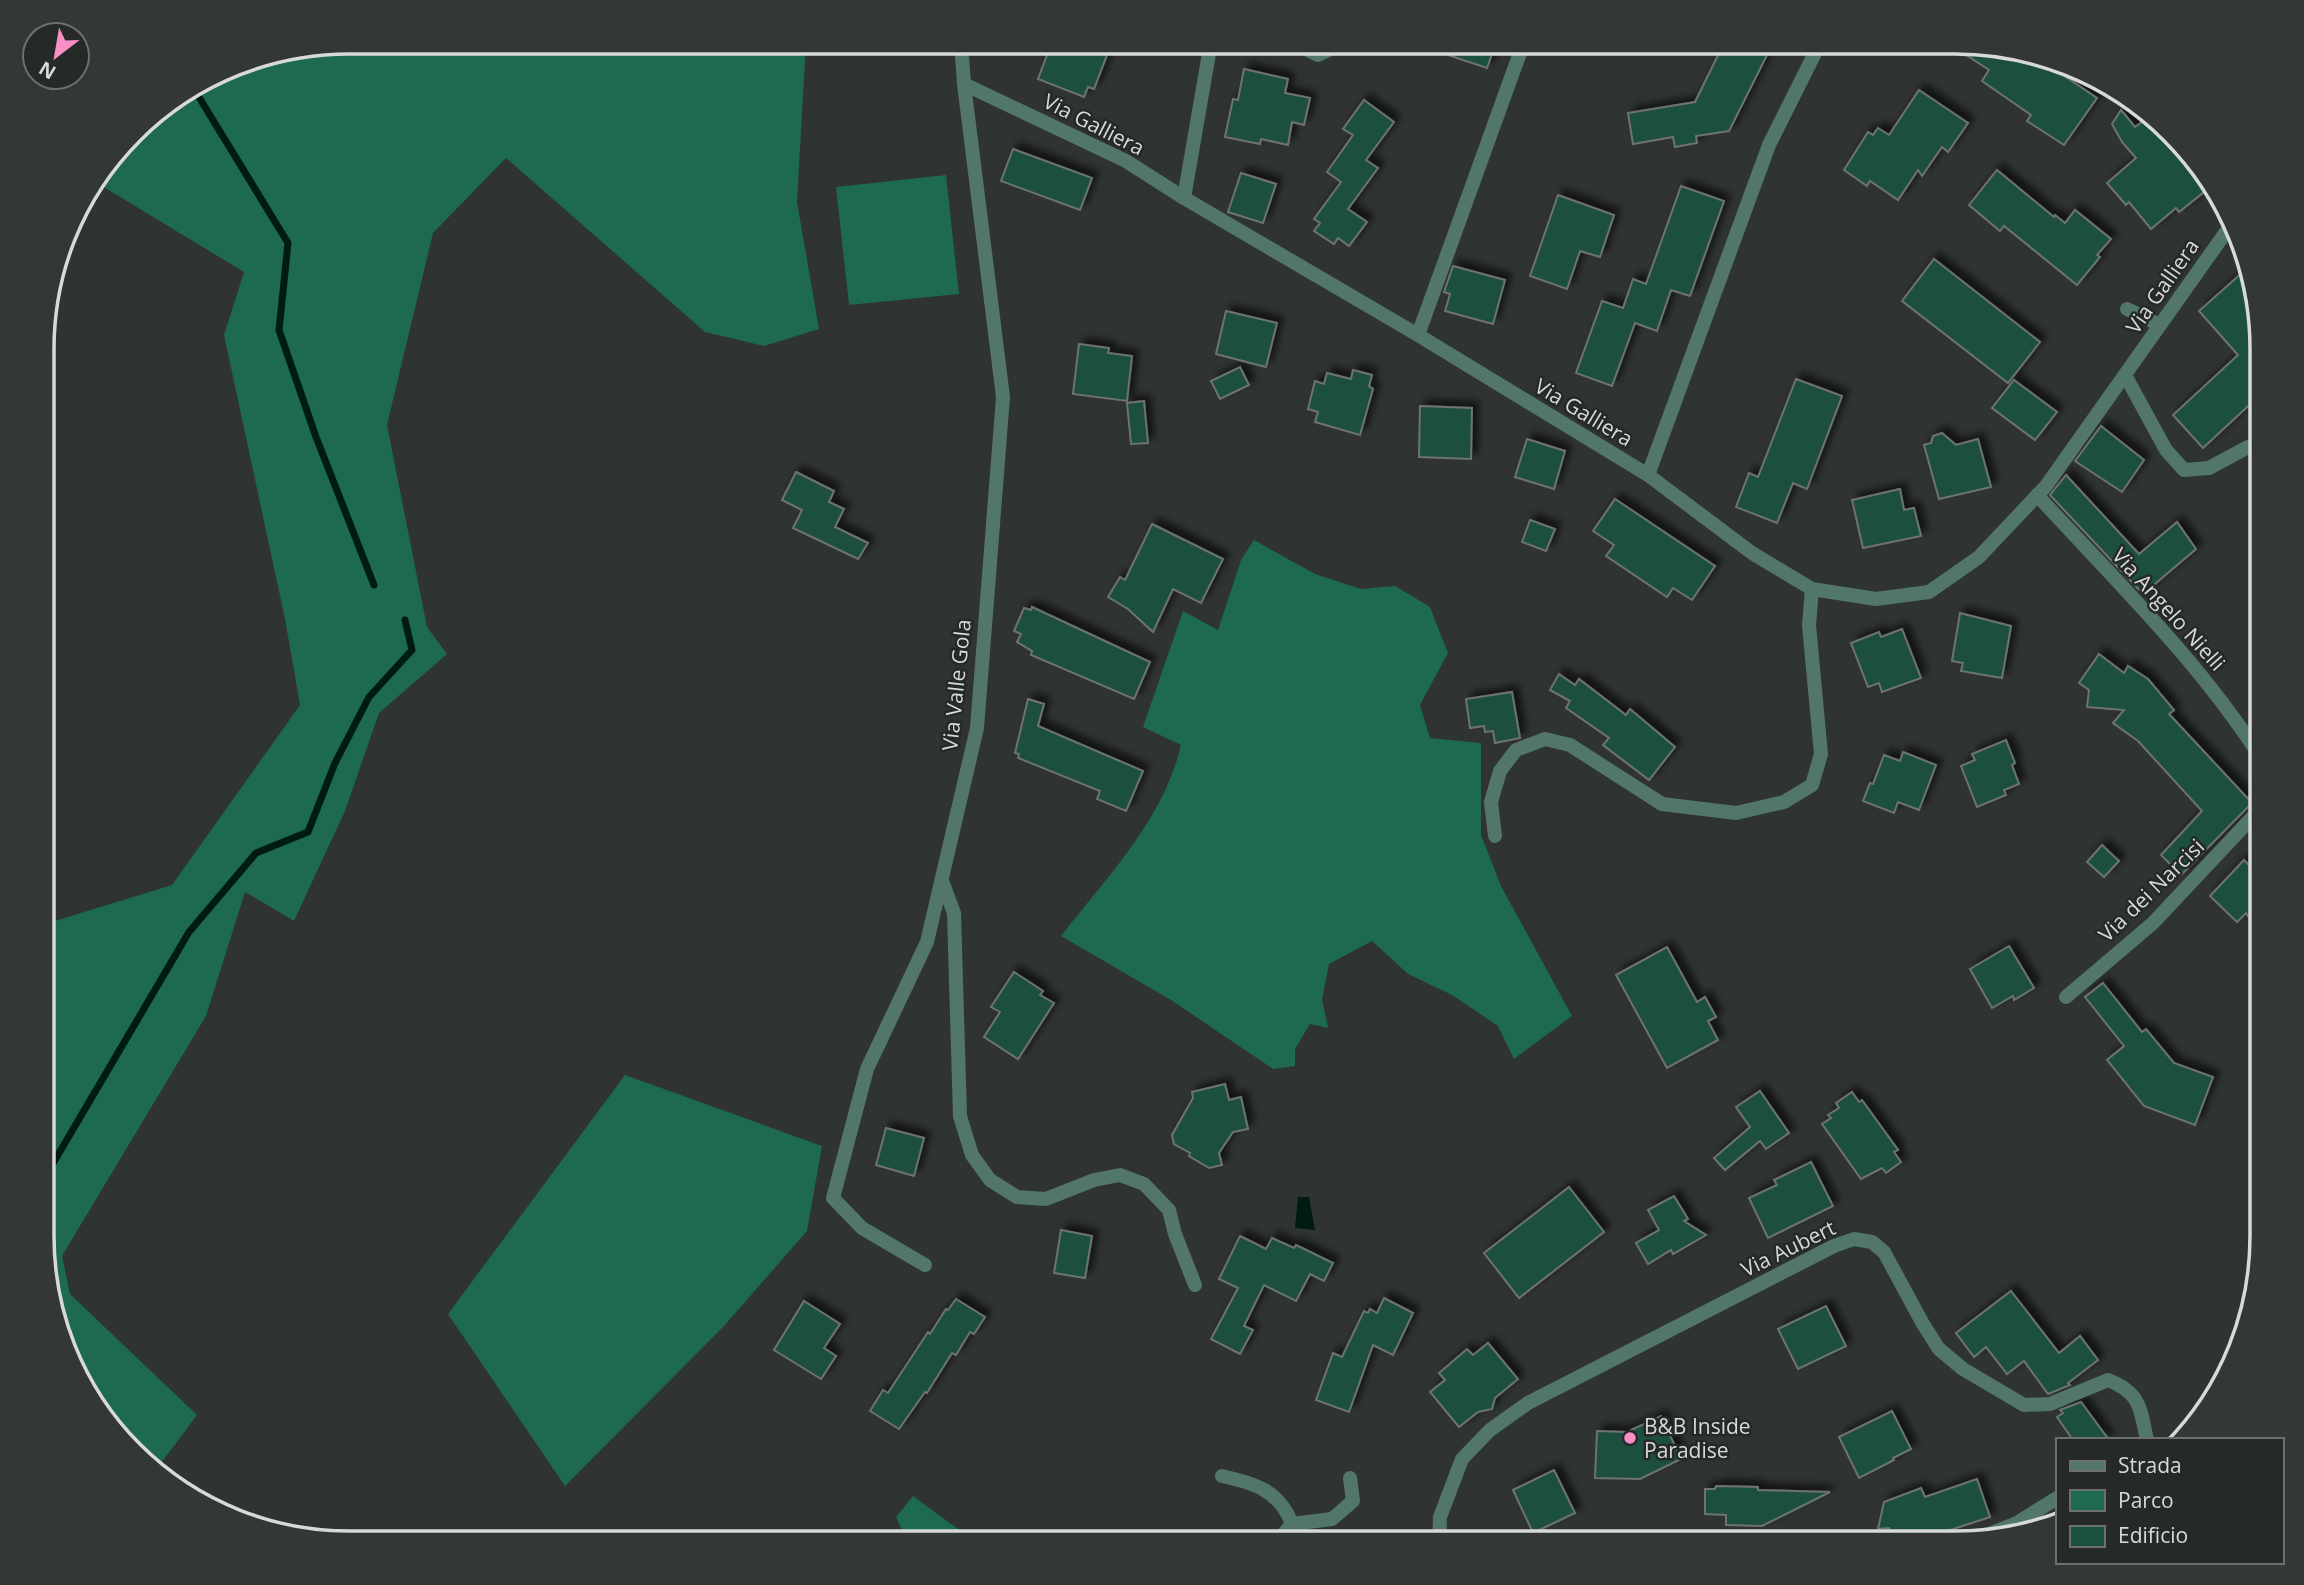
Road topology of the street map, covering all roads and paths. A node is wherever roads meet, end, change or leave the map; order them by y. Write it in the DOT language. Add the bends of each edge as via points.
graph roads {
  1 [pos="962,54"];
  2 [pos="1209,54"];
  3 [pos="1520,54"];
  4 [pos="1814,54"];
  5 [pos="964,84"];
  6 [pos="1184,198"];
  7 [pos="2225,232"];
  8 [pos="2127,309"];
  9 [pos="2160,325"];
  10 [pos="1418,335"];
  11 [pos="2125,375"];
  12 [pos="2249,447"];
  13 [pos="1648,475"];
  14 [pos="2037,495"];
  15 [pos="1812,589"];
  16 [pos="2250,741"];
  17 [pos="2250,820"];
  18 [pos="1495,836"];
  19 [pos="942,879"];
  20 [pos="2067,997"];
  21 [pos="925,1265"];
  22 [pos="1195,1285"];
  23 [pos="2147,1438"];
  24 [pos="1222,1476"];
  25 [pos="1350,1478"];
  26 [pos="2056,1499"];
  27 [pos="1292,1524"];
  28 [pos="2009,1525"];
  29 [pos="1286,1531"];
  30 [pos="1439,1531"];
  1 -- 5 [label="street, Via Valle Gola"];
  2 -- 6 [label="street"];
  3 -- 10 [label="street"];
  4 -- 13 [label="street" via="1769,145"];
  5 -- 6 [label="street, Via Galliera" via="1126,161"];
  5 -- 19 [label="street, Via Valle Gola" via="1003,397 977,728"];
  6 -- 10 [label="street, Via Galliera"];
  7 -- 9 [label="street, Via Galliera"];
  8 -- 9 [label="street"];
  9 -- 11 [label="street, Via Galliera"];
  10 -- 13 [label="street, Via Galliera"];
  11 -- 12 [label="street" via="2166,450 2184,470 2208,468"];
  11 -- 14 [label="street, Via Galliera"];
  13 -- 15 [label="street, Via Galliera" via="1752,554"];
  14 -- 15 [label="street, Via Galliera" via="1979,556 1929,592 1876,599"];
  14 -- 16 [label="street, Via Angelo Nielli" via="2182,651"];
  15 -- 18 [label="street" via="1809,625 1821,754 1812,785 1784,802 1736,813 1662,804 1570,745 1545,739 1516,750 1500,771 1491,802"];
  17 -- 20 [label="street, Via dei Narcisi" via="2153,923"];
  19 -- 21 [label="street, Via Valle Gola" via="927,942 867,1069 833,1198 862,1228"];
  19 -- 22 [label="street" via="954,913 960,1115 972,1155 990,1180 1017,1197 1046,1199 1120,1175 1144,1184 1169,1210"];
  23 -- 30 [label="street, Via Aubert" via="2139,1403 2124,1387 2108,1380 2050,1404 2024,1405 1963,1369 1939,1349 1884,1252 1872,1242 1854,1239 1528,1403 1490,1430 1462,1459 1440,1517"];
  24 -- 27 [label="street" via="1253,1482 1274,1497"];
  25 -- 27 [label="street" via="1353,1501 1332,1519"];
  26 -- 28 [label="street"];
  27 -- 29 [label="street"];
}
